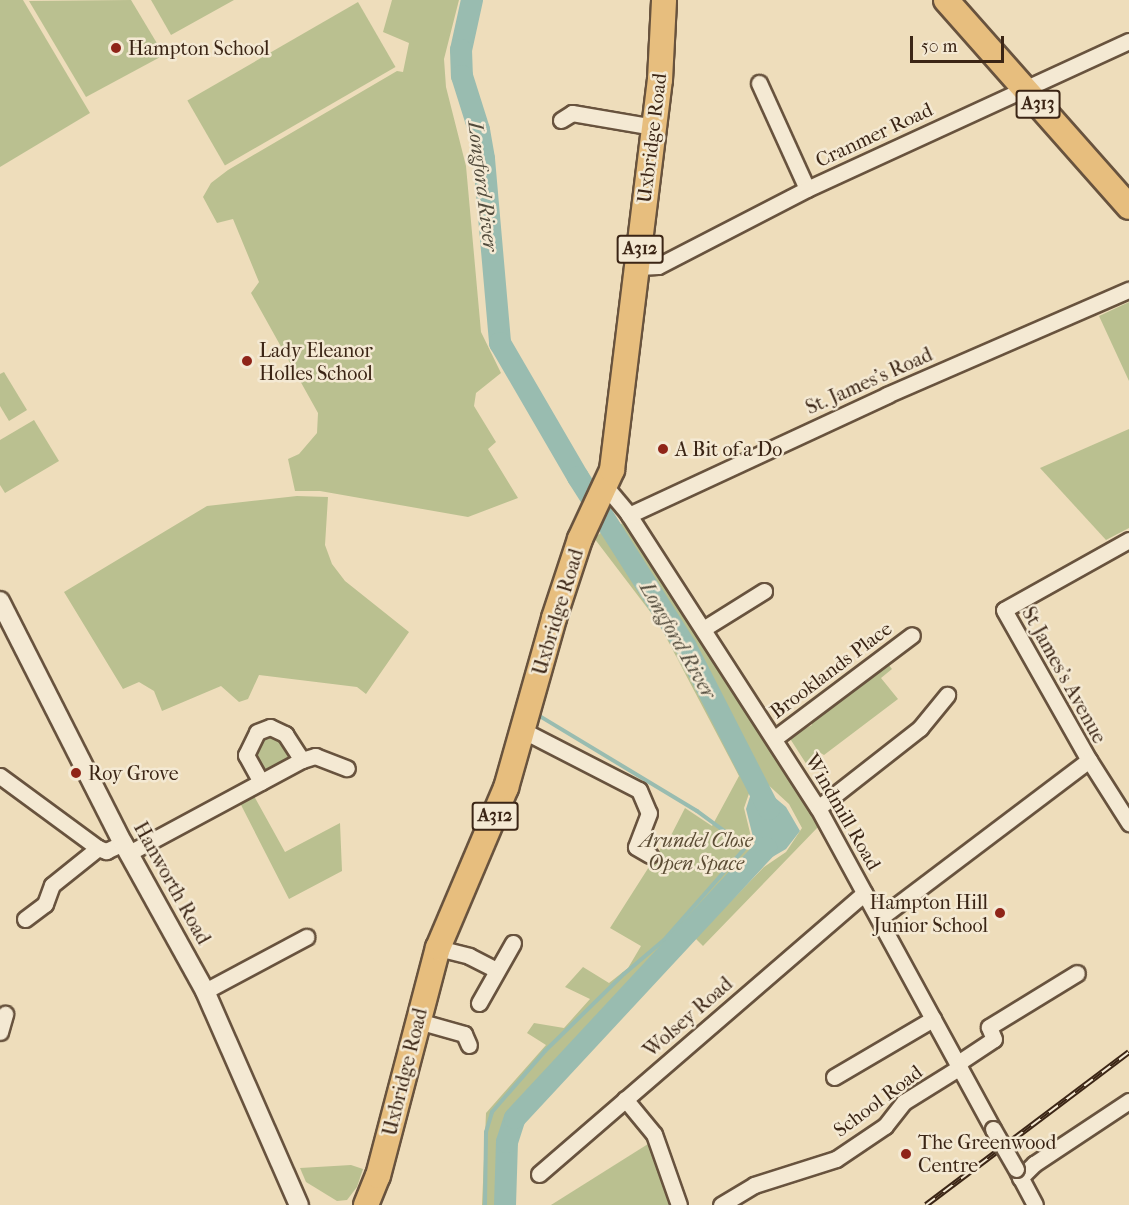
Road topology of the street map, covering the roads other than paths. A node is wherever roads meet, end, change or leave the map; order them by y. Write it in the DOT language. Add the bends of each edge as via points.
graph roads {
  1 [pos="663,0"];
  2 [pos="957,4"];
  3 [pos="1129,41"];
  4 [pos="759,83"];
  5 [pos="1024,88"];
  6 [pos="561,120"];
  7 [pos="654,127"];
  8 [pos="807,189"];
  9 [pos="1129,207"];
  10 [pos="638,267"];
  11 [pos="1129,290"];
  12 [pos="604,491"];
  13 [pos="629,515"];
  14 [pos="1129,540"];
  15 [pos="764,591"];
  16 [pos="0,600"];
  17 [pos="703,629"];
  18 [pos="912,635"];
  19 [pos="947,695"];
  20 [pos="524,730"];
  21 [pos="775,738"];
  22 [pos="302,760"];
  23 [pos="1089,760"];
  24 [pos="347,768"];
  25 [pos="0,776"];
  26 [pos="261,782"];
  27 [pos="818,808"];
  28 [pos="1129,823"];
  29 [pos="98,848"];
  30 [pos="126,848"];
  31 [pos="650,855"];
  32 [pos="866,893"];
  33 [pos="880,918"];
  34 [pos="25,919"];
  35 [pos="306,936"];
  36 [pos="513,943"];
  37 [pos="438,948"];
  38 [pos="496,970"];
  39 [pos="1077,973"];
  40 [pos="205,991"];
  41 [pos="479,1003"];
  42 [pos="4,1014"];
  43 [pos="933,1019"];
  44 [pos="418,1021"];
  45 [pos="0,1032"];
  46 [pos="468,1034"];
  47 [pos="959,1065"];
  48 [pos="834,1077"];
  49 [pos="625,1099"];
  50 [pos="1129,1101"];
  51 [pos="539,1174"];
  52 [pos="1018,1174"];
  53 [pos="300,1200"];
  54 [pos="366,1205"];
  55 [pos="679,1205"];
  56 [pos="721,1205"];
  57 [pos="1035,1205"];
  1 -- 7 [label="main road, Uxbridge Road / A312"];
  2 -- 5 [label="main road, A313"];
  3 -- 5 [label="street, Cranmer Road"];
  4 -- 8 [label="street"];
  5 -- 8 [label="street, Cranmer Road"];
  5 -- 9 [label="main road, A313"];
  6 -- 7 [label="street" via="572,113"];
  7 -- 10 [label="main road, Uxbridge Road / A312"];
  8 -- 10 [label="street, Cranmer Road" via="658,266"];
  10 -- 12 [label="main road, Uxbridge Road / A312" via="612,470"];
  11 -- 13 [label="street, St. James's Road" via="887,395"];
  12 -- 13 [label="street, Windmill Road"];
  12 -- 20 [label="main road, Uxbridge Road / A312" via="587,525 554,618"];
  13 -- 17 [label="street, Windmill Road"];
  14 -- 23 [label="street, St James's Avenue" via="1070,569 1004,610"];
  15 -- 17 [label="street"];
  16 -- 30 [label="street, Hanworth Road"];
  17 -- 21 [label="street, Windmill Road"];
  18 -- 21 [label="street, Brooklands Place"];
  19 -- 27 [label="street" via="921,728"];
  20 -- 31 [label="street" via="639,790 649,813 636,847"];
  20 -- 37 [label="main road, Uxbridge Road / A312" via="506,788"];
  21 -- 27 [label="street, Windmill Road"];
  22 -- 24 [label="street" via="315,756"];
  22 -- 26 [label="street"];
  22 -- 26 [label="street" via="285,734 270,727 257,732 246,755"];
  23 -- 28 [label="street, St James's Avenue"];
  23 -- 33 [label="street, St James's Avenue"];
  25 -- 29 [label="street"];
  26 -- 30 [label="street"];
  27 -- 32 [label="street, Windmill Road"];
  29 -- 30 [label="street"];
  29 -- 34 [label="street" via="52,885 45,904"];
  30 -- 40 [label="street, Hanworth Road"];
  32 -- 33 [label="street, Windmill Road"];
  32 -- 49 [label="street, Wolsey Road"];
  33 -- 43 [label="street, Windmill Road"];
  35 -- 40 [label="street"];
  36 -- 38 [label="street"];
  37 -- 38 [label="street" via="469,956"];
  37 -- 44 [label="main road, Uxbridge Road / A312"];
  38 -- 41 [label="street"];
  39 -- 47 [label="street, School Road" via="989,1027 994,1039"];
  40 -- 53 [label="street, Hanworth Road"];
  42 -- 45 [label="street"];
  43 -- 47 [label="street, Windmill Road"];
  43 -- 48 [label="street"];
  44 -- 46 [label="street"];
  44 -- 54 [label="main road, Uxbridge Road / A312" via="387,1146"];
  47 -- 52 [label="street, Windmill Road, bridge"];
  47 -- 56 [label="street, School Road" via="904,1102 885,1126 836,1159 754,1185"];
  49 -- 51 [label="street, Wolsey Road"];
  49 -- 55 [label="street" via="654,1134"];
  50 -- 52 [label="street"];
  52 -- 57 [label="street, Windmill Road"];
}
